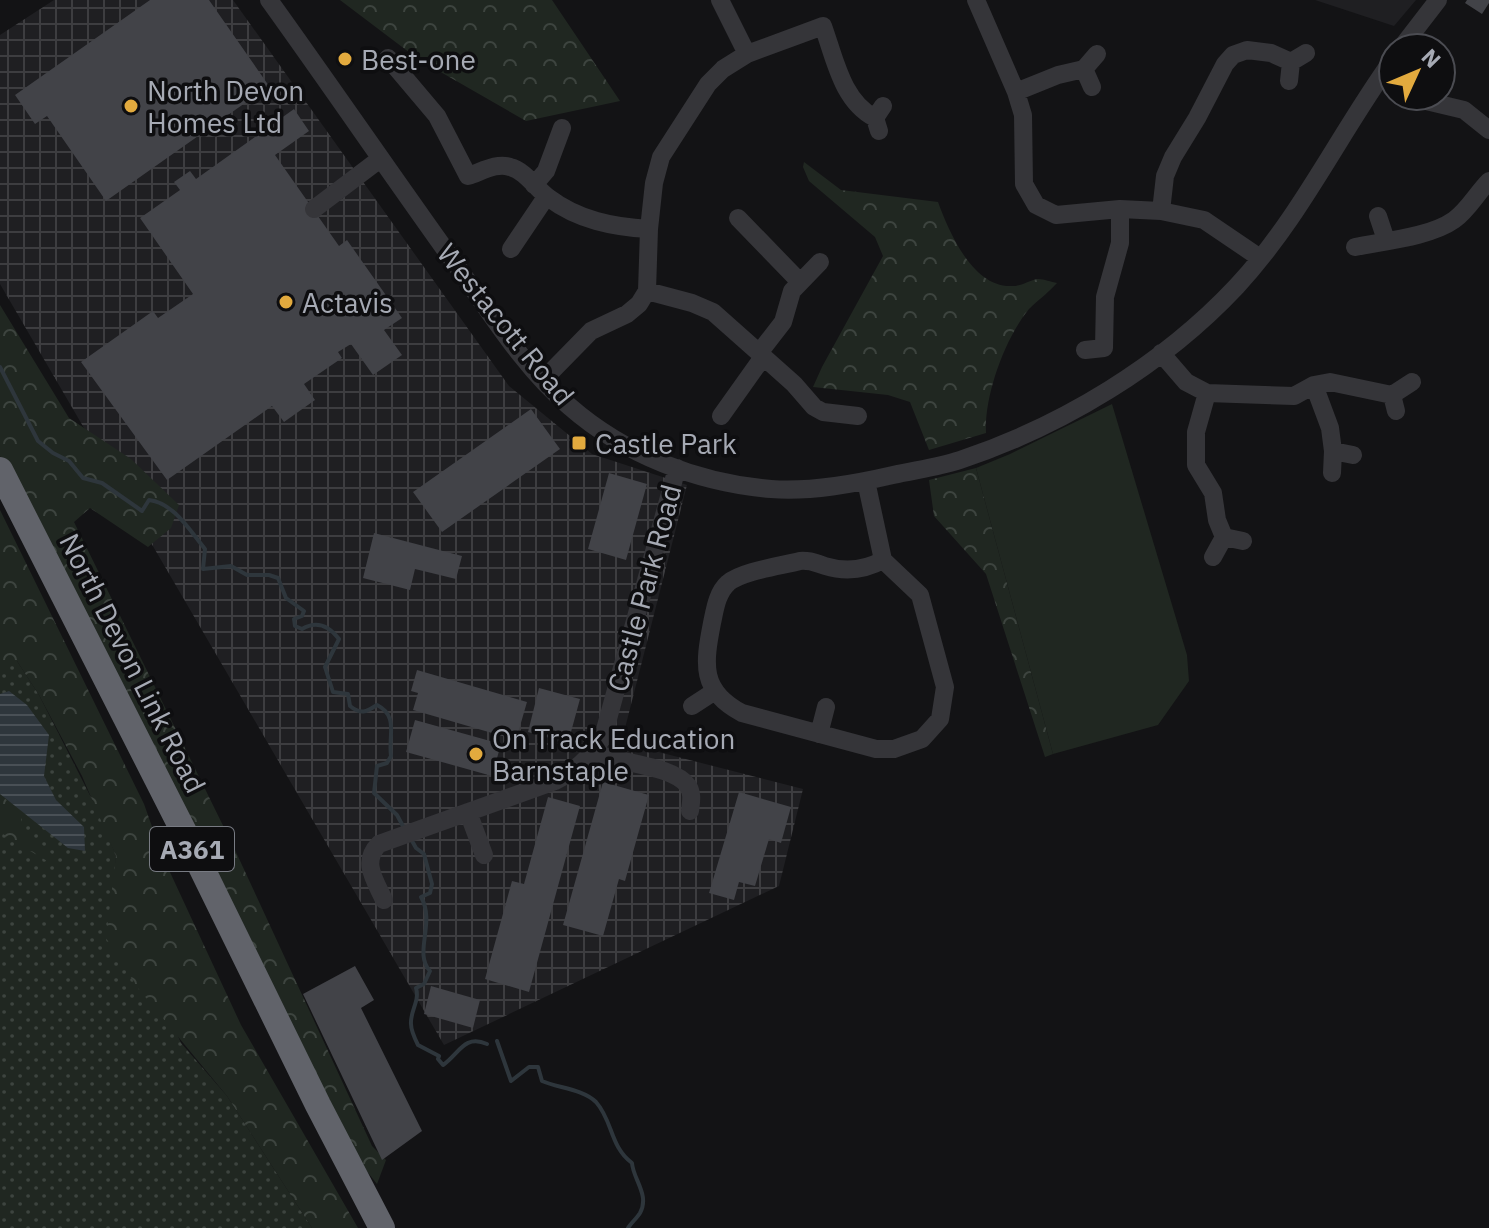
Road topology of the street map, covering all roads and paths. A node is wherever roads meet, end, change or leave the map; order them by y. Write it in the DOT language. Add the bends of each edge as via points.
graph roads {
  1 [pos="269,0"];
  2 [pos="720,0"];
  3 [pos="976,0"];
  4 [pos="1438,0"];
  5 [pos="1413,32"];
  6 [pos="747,54"];
  7 [pos="1097,54"];
  8 [pos="388,58"];
  9 [pos="1295,65"];
  10 [pos="1084,69"];
  11 [pos="1092,87"];
  12 [pos="1016,92"];
  13 [pos="1377,97"];
  14 [pos="1457,108"];
  15 [pos="879,118"];
  16 [pos="562,128"];
  17 [pos="1489,130"];
  18 [pos="380,159"];
  19 [pos="468,176"];
  20 [pos="1489,181"];
  21 [pos="450,183"];
  22 [pos="540,191"];
  23 [pos="314,209"];
  24 [pos="1120,209"];
  25 [pos="1161,211"];
  26 [pos="1378,216"];
  27 [pos="738,218"];
  28 [pos="649,229"];
  29 [pos="1386,240"];
  30 [pos="1355,247"];
  31 [pos="511,249"];
  32 [pos="1260,258"];
  33 [pos="820,262"];
  34 [pos="800,282"];
  35 [pos="647,291"];
  36 [pos="1085,350"];
  37 [pos="1161,353"];
  38 [pos="761,355"];
  39 [pos="543,380"];
  40 [pos="1412,382"];
  41 [pos="1314,385"];
  42 [pos="1207,393"];
  43 [pos="721,416"];
  44 [pos="858,416"];
  45 [pos="1333,451"];
  46 [pos="1353,455"];
  47 [pos="677,468"];
  48 [pos="0,470"];
  49 [pos="1332,473"];
  50 [pos="866,481"];
  51 [pos="1224,537"];
  52 [pos="1243,541"];
  53 [pos="1213,557"];
  54 [pos="883,560"];
  55 [pos="715,691"];
  56 [pos="692,706"];
  57 [pos="826,707"];
  58 [pos="819,734"];
  59 [pos="594,752"];
  60 [pos="690,811"];
  61 [pos="468,812"];
  62 [pos="484,855"];
  63 [pos="384,900"];
  64 [pos="382,1228"];
  1 -- 18 [label="street, Westacott Road"];
  2 -- 6 [label="street"];
  3 -- 12 [label="street"];
  4 -- 5 [label="street"];
  6 -- 15 [label="street" via="831,23 851,100"];
  6 -- 28 [label="street" via="708,84 661,157"];
  7 -- 10 [label="street"];
  8 -- 19 [label="street" via="437,116"];
  9 -- 25 [label="street" via="1271,53 1247,50 1233,55 1173,157"];
  10 -- 11 [label="street"];
  10 -- 12 [label="street"];
  12 -- 24 [label="street" via="1025,128 1024,184 1036,205 1056,215"];
  13 -- 32 [label="street, Westacott Road"];
  14 -- 17 [label="street"];
  16 -- 22 [label="street"];
  18 -- 23 [label="street"];
  18 -- 39 [label="street, Westacott Road"];
  19 -- 21 [label="street"];
  19 -- 22 [label="street" via="510,166"];
  20 -- 29 [label="street" via="1454,220"];
  22 -- 28 [label="street" via="564,209 594,221"];
  22 -- 31 [label="street"];
  24 -- 25 [label="street"];
  24 -- 36 [label="street" via="1120,243 1105,297 1104,348"];
  25 -- 32 [label="street" via="1204,220"];
  26 -- 29 [label="street"];
  27 -- 34 [label="street"];
  28 -- 35 [label="street"];
  29 -- 30 [label="street"];
  32 -- 37 [label="street, Westacott Road" via="1210,312"];
  33 -- 34 [label="street"];
  34 -- 38 [label="street"];
  35 -- 38 [label="street" via="713,312"];
  35 -- 39 [label="street" via="627,314 591,331"];
  37 -- 42 [label="street" via="1186,382"];
  37 -- 50 [label="street, Westacott Road" via="1046,424 959,460"];
  38 -- 43 [label="street"];
  38 -- 44 [label="street" via="814,407"];
  39 -- 47 [label="street, Westacott Road" via="605,433"];
  40 -- 41 [label="street" via="1394,403 1330,382"];
  41 -- 42 [label="street" via="1294,396"];
  41 -- 45 [label="street"];
  42 -- 51 [label="street" via="1196,432 1196,465 1213,493"];
  45 -- 46 [label="street"];
  45 -- 49 [label="street"];
  47 -- 50 [label="street, Westacott Road" via="713,480 773,489"];
  47 -- 59 [label="street, Castle Park Road" via="603,737"];
  48 -- 64 [label="highway, North Devon Link Road / A361"];
  50 -- 54 [label="street"];
  51 -- 52 [label="street"];
  51 -- 53 [label="street"];
  54 -- 55 [label="street" via="857,569 800,561 730,581 720,592 705,659"];
  54 -- 58 [label="street" via="920,595 945,687 940,719 922,739 894,749"];
  55 -- 56 [label="street"];
  55 -- 58 [label="street" via="742,713"];
  57 -- 58 [label="street"];
  59 -- 60 [label="street" via="677,777 692,796"];
  59 -- 61 [label="street, Castle Park Road" via="555,781"];
  61 -- 62 [label="street"];
  61 -- 63 [label="street, Castle Park Road" via="393,838 372,851 369,867"];
}
